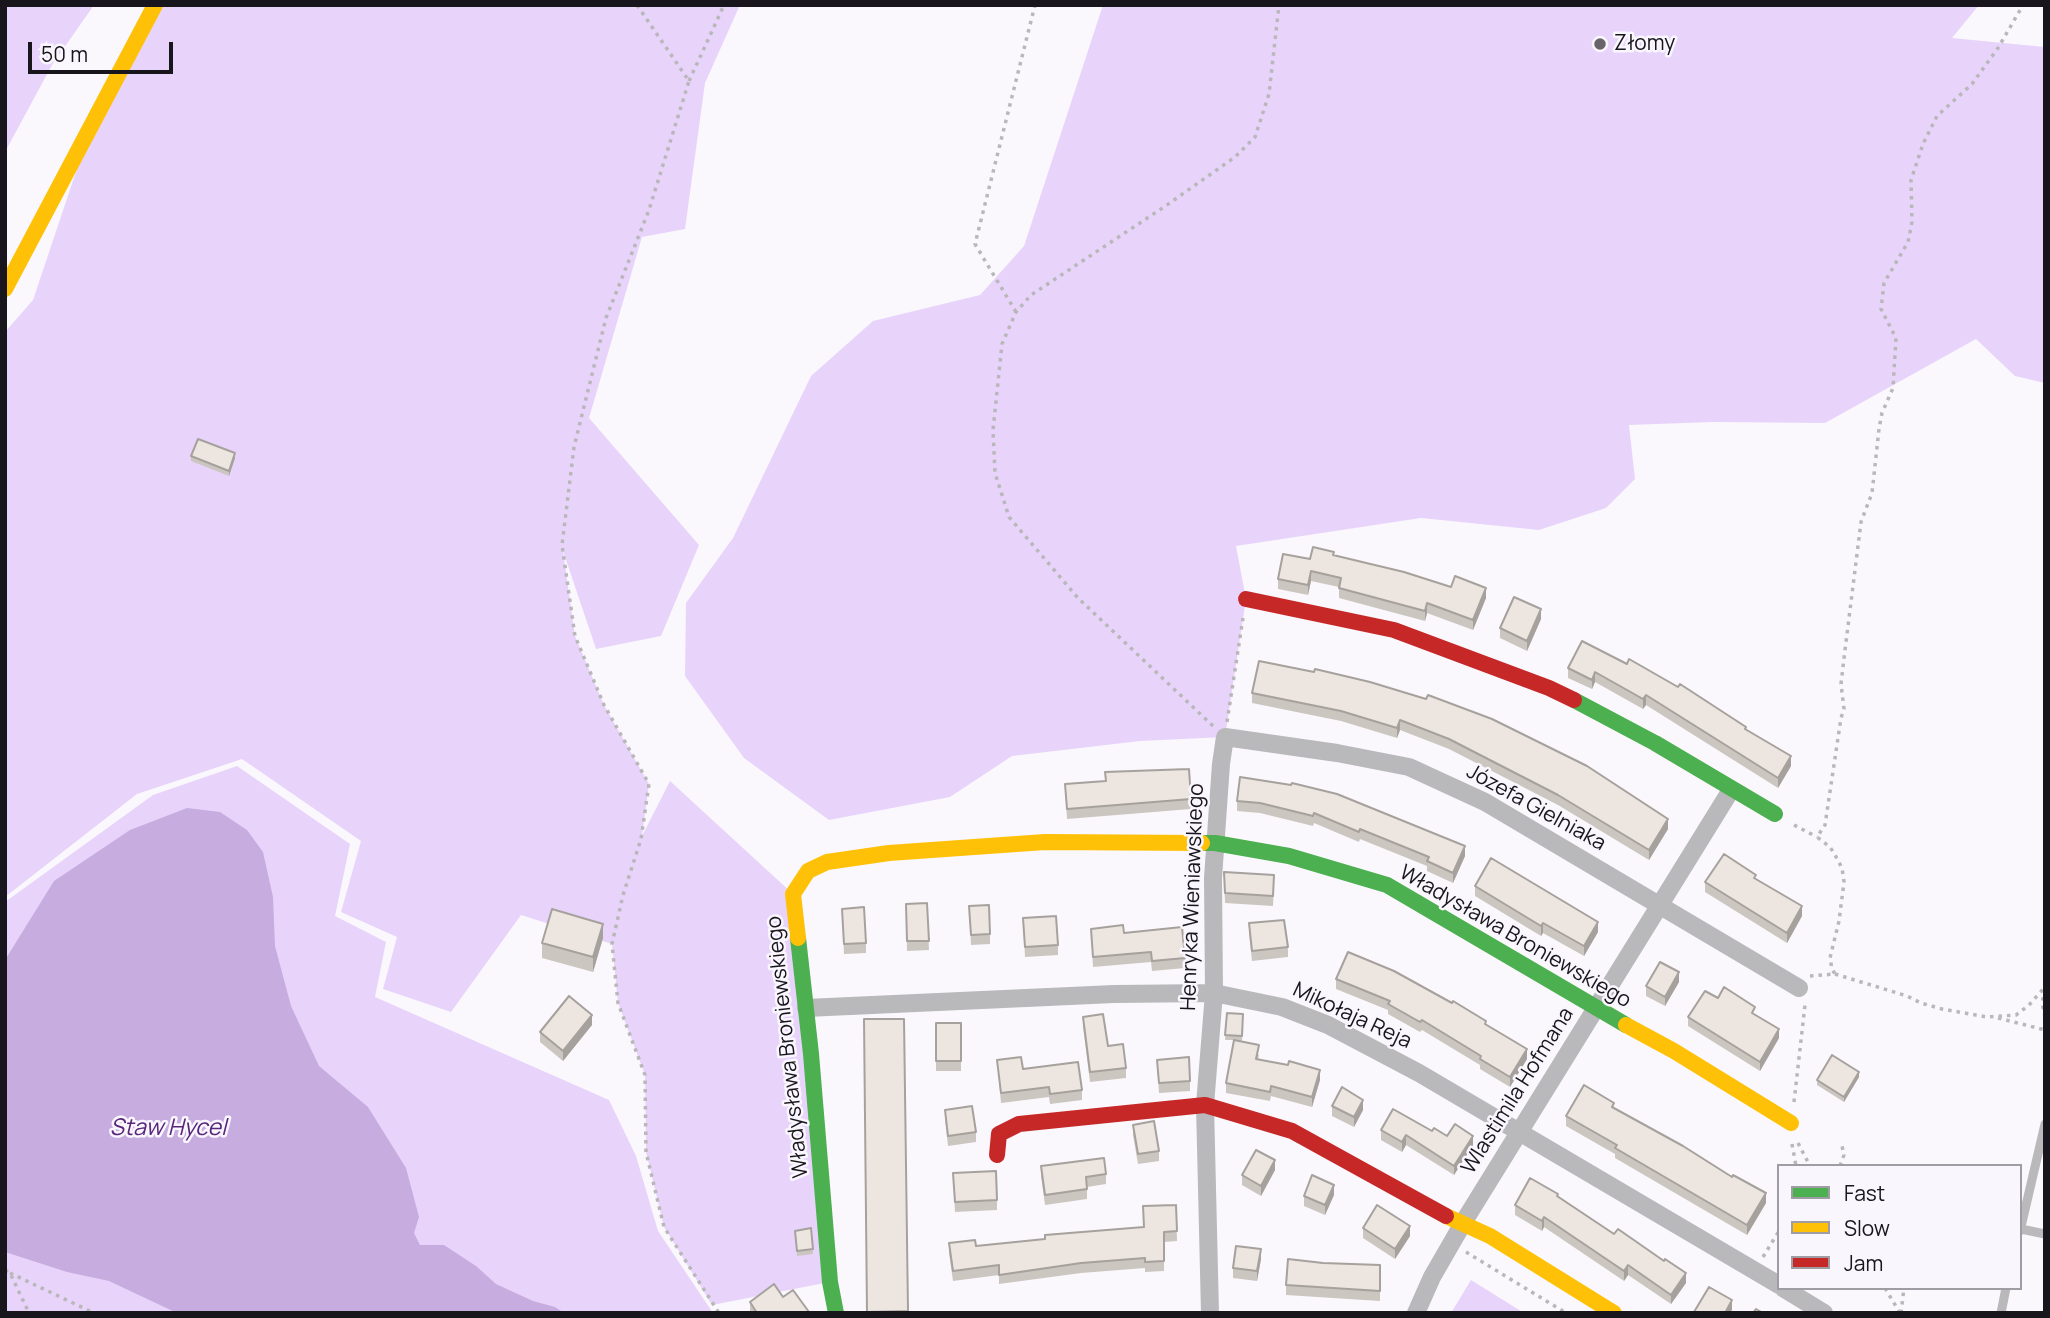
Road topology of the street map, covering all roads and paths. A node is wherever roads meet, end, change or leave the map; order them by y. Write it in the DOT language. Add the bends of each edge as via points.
graph roads {
  1 [pos="155,5"];
  2 [pos="638,5"];
  3 [pos="724,5"];
  4 [pos="1035,5"];
  5 [pos="1279,5"];
  6 [pos="2023,5"];
  7 [pos="689,81"];
  8 [pos="5,289"];
  9 [pos="1016,313"];
  10 [pos="1246,599"];
  11 [pos="1225,737"];
  12 [pos="1731,790"];
  13 [pos="1775,814"];
  14 [pos="1817,837"];
  15 [pos="1215,843"];
  16 [pos="1658,906"];
  17 [pos="1835,974"];
  18 [pos="1799,988"];
  19 [pos="2045,988"];
  20 [pos="1214,993"];
  21 [pos="806,1007"];
  22 [pos="1596,1009"];
  23 [pos="1993,1017"];
  24 [pos="2045,1017"];
  25 [pos="2045,1030"];
  26 [pos="1205,1105"];
  27 [pos="1791,1123"];
  28 [pos="2045,1124"];
  29 [pos="1519,1132"];
  30 [pos="1842,1146"];
  31 [pos="998,1155"];
  32 [pos="1796,1164"];
  33 [pos="1809,1164"];
  34 [pos="1841,1164"];
  35 [pos="2022,1222"];
  36 [pos="1462,1225"];
  37 [pos="2022,1230"];
  38 [pos="1777,1234"];
  39 [pos="2045,1234"];
  40 [pos="1450,1247"];
  41 [pos="1755,1271"];
  42 [pos="8,1272"];
  43 [pos="1777,1284"];
  44 [pos="1786,1290"];
  45 [pos="1886,1290"];
  46 [pos="1904,1290"];
  47 [pos="2006,1290"];
  48 [pos="835,1305"];
  49 [pos="822,1312"];
  50 [pos="29,1313"];
  51 [pos="94,1313"];
  52 [pos="719,1313"];
  53 [pos="1210,1313"];
  54 [pos="1416,1313"];
  55 [pos="1496,1313"];
  56 [pos="1521,1313"];
  57 [pos="1566,1313"];
  58 [pos="1614,1313"];
  59 [pos="1824,1313"];
  60 [pos="1901,1313"];
  61 [pos="2001,1313"];
  1 -- 8 [label="street"];
  2 -- 7 [label="path"];
  3 -- 7 [label="path"];
  4 -- 9 [label="path" via="975,244"];
  5 -- 9 [label="path" via="1269,94 1255,137 1184,193 1031,295"];
  6 -- 14 [label="path" via="1972,84 1937,116 1923,144 1911,180 1908,242 1884,284 1881,309 1896,338 1893,388 1882,413 1872,493 1861,522 1844,658 1844,709 1825,825"];
  7 -- 52 [label="path" via="649,210 606,318 574,447 562,545 575,636 604,705 649,785 641,839 612,944 618,1003 645,1075 646,1152 664,1227"];
  9 -- 11 [label="path" via="1002,344 993,430 995,473 1009,517 1078,598"];
  10 -- 11 [label="path"];
  10 -- 12 [label="street" via="1394,630 1549,688 1631,729"];
  11 -- 15 [label="street, Henryka Wieniawskiego"];
  11 -- 16 [label="street, Józefa Gielniaka" via="1409,767 1485,802"];
  12 -- 13 [label="street"];
  12 -- 16 [label="street, Wlastimila Hofmana"];
  13 -- 14 [label="path"];
  14 -- 17 [label="path" via="1835,855 1844,883 1830,958"];
  15 -- 20 [label="street, Henryka Wieniawskiego"];
  15 -- 21 [label="street, Władysława Broniewskiego" via="1045,842 827,862 808,872 793,894"];
  15 -- 22 [label="street, Władysława Broniewskiego" via="1289,856 1387,885"];
  16 -- 18 [label="street, Józefa Gielniaka"];
  16 -- 22 [label="street, Wlastimila Hofmana"];
  17 -- 18 [label="path" via="1808,977"];
  17 -- 23 [label="path" via="1942,1009"];
  18 -- 27 [label="path" via="1805,1021"];
  19 -- 23 [label="path" via="2015,1015"];
  19 -- 24 [label="path"];
  20 -- 21 [label="street, Mikołaja Reja"];
  20 -- 26 [label="street, Henryka Wieniawskiego"];
  20 -- 29 [label="street, Mikołaja Reja" via="1282,1007 1328,1025"];
  21 -- 48 [label="street, Władysława Broniewskiego"];
  22 -- 27 [label="street, Władysława Broniewskiego"];
  22 -- 29 [label="street, Wlastimila Hofmana"];
  23 -- 25 [label="path"];
  26 -- 31 [label="street" via="1019,1124 999,1134"];
  26 -- 36 [label="street" via="1292,1131"];
  26 -- 53 [label="street, Henryka Wieniawskiego"];
  28 -- 35 [label="lane"];
  29 -- 36 [label="street, Wlastimila Hofmana"];
  29 -- 41 [label="street, Mikołaja Reja"];
  30 -- 34 [label="path"];
  32 -- 33 [label="path" via="1791,1136"];
  36 -- 40 [label="street, Wlastimila Hofmana"];
  36 -- 58 [label="street" via="1490,1236"];
  37 -- 39 [label="lane"];
  38 -- 41 [label="path"];
  40 -- 54 [label="street, Wlastimila Hofmana"];
  40 -- 57 [label="path" via="1466,1251"];
  41 -- 43 [label="street, Mikołaja Reja"];
  42 -- 50 [label="path"];
  42 -- 51 [label="path"];
  44 -- 59 [label="street"];
  45 -- 60 [label="path"];
  46 -- 60 [label="path"];
  47 -- 61 [label="lane"];
  48 -- 49 [label="lane"];
  55 -- 56 [label="path"];
}
